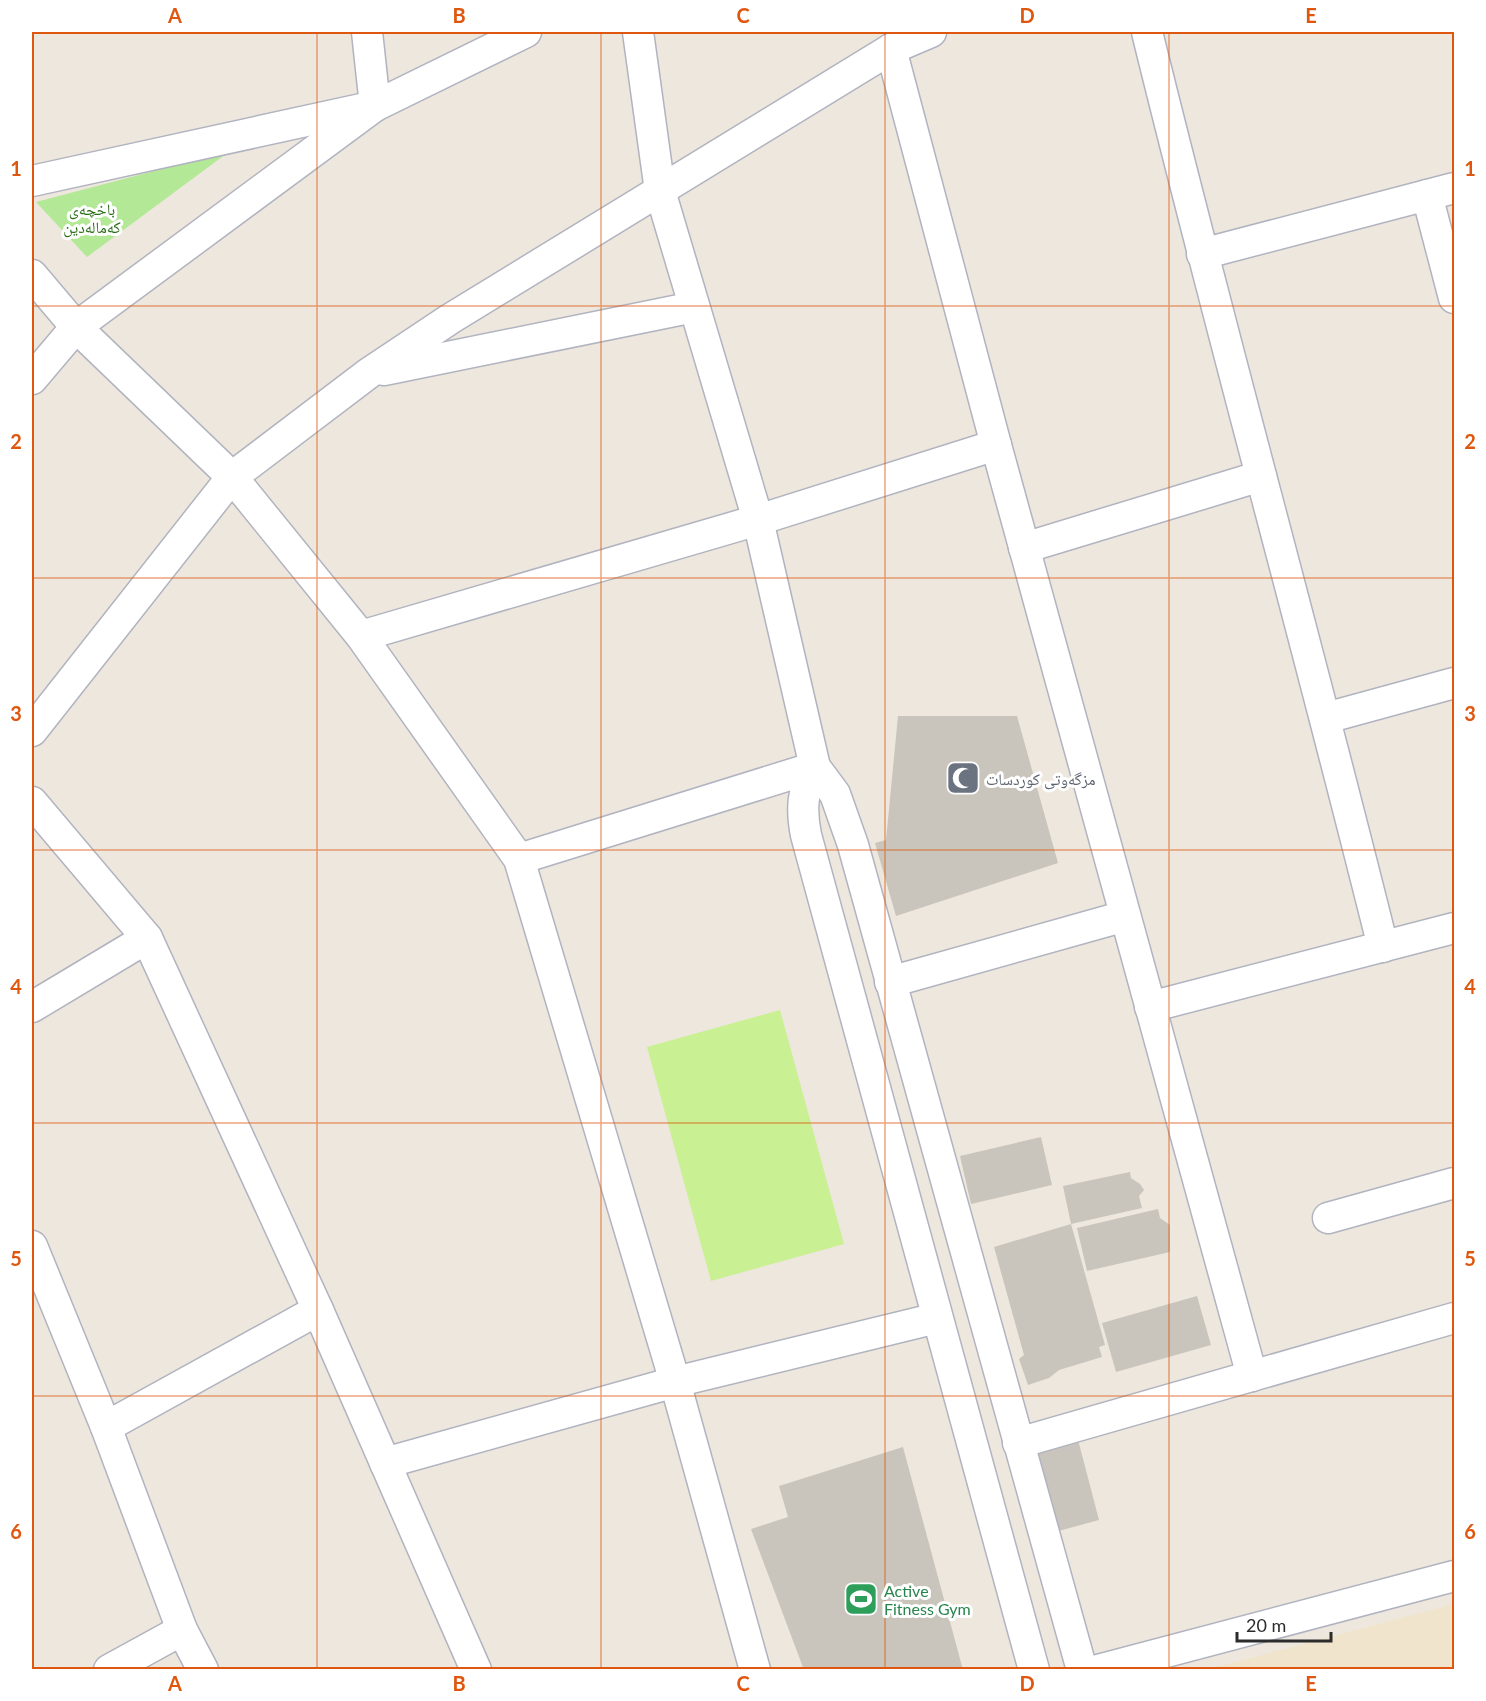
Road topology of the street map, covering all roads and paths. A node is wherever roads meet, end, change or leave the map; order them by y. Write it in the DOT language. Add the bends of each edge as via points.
graph roads {
  1 [pos="367,32"];
  2 [pos="526,32"];
  3 [pos="638,32"];
  4 [pos="932,32"];
  5 [pos="1147,32"];
  6 [pos="891,49"];
  7 [pos="375,106"];
  8 [pos="32,182"];
  9 [pos="660,191"];
  10 [pos="1441,192"];
  11 [pos="1202,254"];
  12 [pos="32,275"];
  13 [pos="1455,298"];
  14 [pos="694,308"];
  15 [pos="76,327"];
  16 [pos="369,373"];
  17 [pos="32,380"];
  18 [pos="996,445"];
  19 [pos="1261,476"];
  20 [pos="232,477"];
  21 [pos="758,520"];
  22 [pos="1024,548"];
  23 [pos="360,636"];
  24 [pos="1455,683"];
  25 [pos="1326,718"];
  26 [pos="32,731"];
  27 [pos="815,768"];
  28 [pos="32,801"];
  29 [pos="519,859"];
  30 [pos="1125,916"];
  31 [pos="1455,928"];
  32 [pos="147,938"];
  33 [pos="1383,947"];
  34 [pos="890,982"];
  35 [pos="32,1007"];
  36 [pos="1150,1007"];
  37 [pos="1455,1183"];
  38 [pos="1328,1218"];
  39 [pos="32,1246"];
  40 [pos="318,1310"];
  41 [pos="937,1318"];
  42 [pos="1455,1318"];
  43 [pos="1252,1376"];
  44 [pos="675,1382"];
  45 [pos="106,1427"];
  46 [pos="1018,1443"];
  47 [pos="385,1463"];
  48 [pos="1455,1576"];
  49 [pos="182,1630"];
  50 [pos="109,1670"];
  51 [pos="203,1670"];
  52 [pos="476,1670"];
  53 [pos="755,1670"];
  54 [pos="1034,1670"];
  55 [pos="1082,1670"];
  56 [pos="1098,1670"];
  1 -- 7 [label="street"];
  2 -- 7 [label="street"];
  3 -- 9 [label="street"];
  4 -- 6 [label="street"];
  5 -- 11 [label="street"];
  6 -- 9 [label="street"];
  6 -- 18 [label="street"];
  7 -- 8 [label="street"];
  7 -- 15 [label="street"];
  9 -- 14 [label="street"];
  9 -- 16 [label="street"];
  10 -- 11 [label="street"];
  10 -- 13 [label="street"];
  11 -- 19 [label="street"];
  12 -- 15 [label="street"];
  14 -- 16 [label="street"];
  14 -- 21 [label="street"];
  15 -- 17 [label="street"];
  15 -- 20 [label="street"];
  16 -- 20 [label="street"];
  18 -- 21 [label="street"];
  18 -- 22 [label="street"];
  19 -- 22 [label="street"];
  19 -- 25 [label="street"];
  20 -- 23 [label="street"];
  20 -- 26 [label="street"];
  21 -- 23 [label="street"];
  21 -- 27 [label="street"];
  22 -- 30 [label="street"];
  23 -- 29 [label="street"];
  24 -- 25 [label="street"];
  25 -- 33 [label="street"];
  27 -- 29 [label="street"];
  27 -- 34 [label="street" via="835,794 843,813"];
  27 -- 41 [label="street" via="807,782 802,817"];
  28 -- 32 [label="street"];
  29 -- 44 [label="street"];
  30 -- 34 [label="street"];
  30 -- 36 [label="street"];
  31 -- 33 [label="street"];
  32 -- 35 [label="street"];
  32 -- 40 [label="street"];
  33 -- 36 [label="street"];
  34 -- 46 [label="street"];
  36 -- 43 [label="street"];
  37 -- 38 [label="street"];
  39 -- 45 [label="street"];
  40 -- 45 [label="street"];
  40 -- 47 [label="street"];
  41 -- 44 [label="street"];
  41 -- 54 [label="street"];
  42 -- 43 [label="street"];
  43 -- 46 [label="street"];
  44 -- 47 [label="street"];
  44 -- 53 [label="street"];
  45 -- 49 [label="street"];
  46 -- 55 [label="street"];
  47 -- 52 [label="street"];
  48 -- 56 [label="street"];
  49 -- 50 [label="street"];
  49 -- 51 [label="street"];
}
